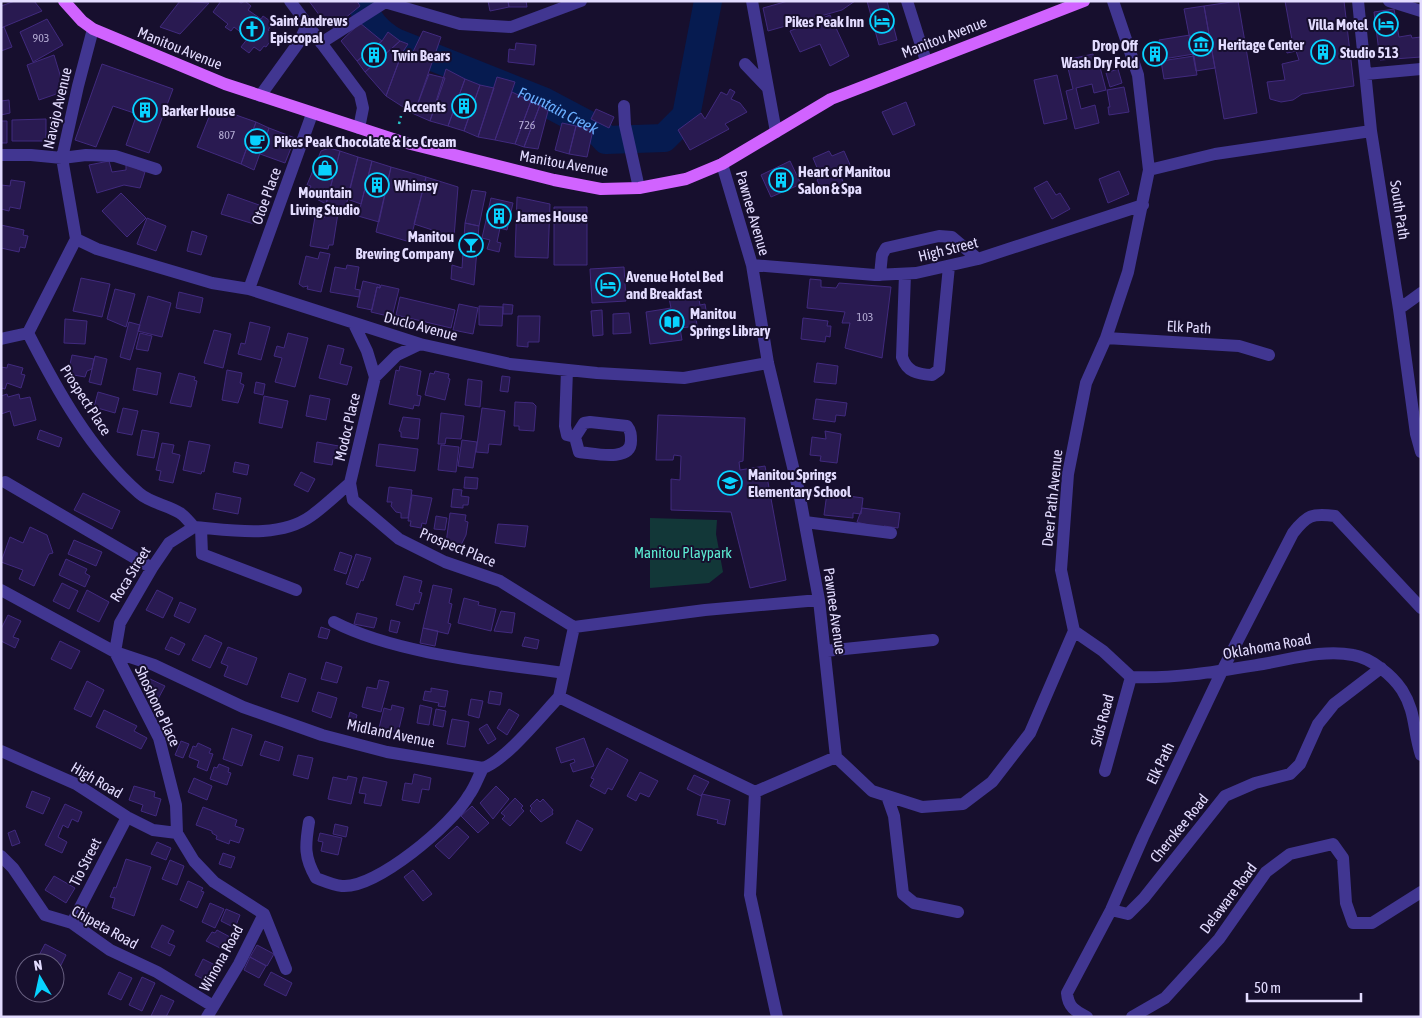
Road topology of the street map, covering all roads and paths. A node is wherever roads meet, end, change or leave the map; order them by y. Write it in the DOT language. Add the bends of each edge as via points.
graph roads {
  1 [pos="64,1"];
  2 [pos="290,1"];
  3 [pos="581,1"];
  4 [pos="752,1"];
  5 [pos="908,1"];
  6 [pos="1084,1"];
  7 [pos="1113,1"];
  8 [pos="1388,1"];
  9 [pos="384,2"];
  10 [pos="1362,2"];
  11 [pos="1421,11"];
  12 [pos="307,25"];
  13 [pos="93,29"];
  14 [pos="321,43"];
  15 [pos="926,61"];
  16 [pos="745,64"];
  17 [pos="1421,69"];
  18 [pos="1366,74"];
  19 [pos="767,87"];
  20 [pos="260,96"];
  21 [pos="624,106"];
  22 [pos="312,114"];
  23 [pos="402,116"];
  24 [pos="399,124"];
  25 [pos="359,128"];
  26 [pos="1371,131"];
  27 [pos="776,132"];
  28 [pos="1,155"];
  29 [pos="62,158"];
  30 [pos="722,164"];
  31 [pos="156,169"];
  32 [pos="1149,170"];
  33 [pos="640,188"];
  34 [pos="1143,205"];
  35 [pos="76,239"];
  36 [pos="978,259"];
  37 [pos="752,265"];
  38 [pos="950,266"];
  39 [pos="905,274"];
  40 [pos="880,275"];
  41 [pos="249,288"];
  42 [pos="1421,293"];
  43 [pos="1399,309"];
  44 [pos="354,324"];
  45 [pos="28,333"];
  46 [pos="1106,338"];
  47 [pos="1,340"];
  48 [pos="420,344"];
  49 [pos="1269,355"];
  50 [pos="768,363"];
  51 [pos="567,370"];
  52 [pos="375,377"];
  53 [pos="1418,431"];
  54 [pos="575,437"];
  55 [pos="1421,452"];
  56 [pos="5,482"];
  57 [pos="350,483"];
  58 [pos="805,522"];
  59 [pos="197,527"];
  60 [pos="891,533"];
  61 [pos="152,568"];
  62 [pos="1,590"];
  63 [pos="296,590"];
  64 [pos="819,600"];
  65 [pos="1420,603"];
  66 [pos="334,622"];
  67 [pos="574,627"];
  68 [pos="1074,631"];
  69 [pos="933,640"];
  70 [pos="825,650"];
  71 [pos="115,652"];
  72 [pos="1381,668"];
  73 [pos="1222,671"];
  74 [pos="564,673"];
  75 [pos="1131,677"];
  76 [pos="559,697"];
  77 [pos="1,751"];
  78 [pos="1421,754"];
  79 [pos="836,757"];
  80 [pos="483,768"];
  81 [pos="1105,771"];
  82 [pos="755,792"];
  83 [pos="887,796"];
  84 [pos="127,817"];
  85 [pos="309,822"];
  86 [pos="177,833"];
  87 [pos="1,856"];
  88 [pos="1421,892"];
  89 [pos="1112,910"];
  90 [pos="958,912"];
  91 [pos="264,914"];
  92 [pos="72,923"];
  93 [pos="286,969"];
  94 [pos="210,1011"];
  95 [pos="777,1017"];
  96 [pos="1087,1017"];
  97 [pos="1132,1017"];
  1 -- 13 [label="main road, Manitou Avenue"];
  2 -- 12 [label="street"];
  3 -- 9 [label="street" via="511,27 460,24"];
  4 -- 19 [label="street"];
  5 -- 15 [label="street"];
  6 -- 15 [label="main road, Manitou Avenue"];
  7 -- 32 [label="street, Deer Path Avenue" via="1138,75"];
  8 -- 11 [label="street"];
  9 -- 14 [label="street"];
  10 -- 18 [label="street, South Path"];
  12 -- 14 [label="street"];
  12 -- 20 [label="street" via="299,42"];
  13 -- 20 [label="main road, Manitou Avenue"];
  13 -- 29 [label="street, Navajo Avenue"];
  14 -- 25 [label="street" via="360,95 363,108"];
  15 -- 27 [label="main road, Manitou Avenue" via="831,99"];
  16 -- 19 [label="street"];
  17 -- 18 [label="street"];
  18 -- 26 [label="street, South Path"];
  19 -- 27 [label="street"];
  20 -- 22 [label="main road, Manitou Avenue"];
  21 -- 33 [label="street" via="625,125"];
  22 -- 25 [label="main road, Manitou Avenue"];
  22 -- 41 [label="street, Otoe Place"];
  23 -- 24 [label="path"];
  25 -- 33 [label="main road, Manitou Avenue" via="554,180 601,188"];
  26 -- 32 [label="street" via="1215,154"];
  26 -- 43 [label="street, South Path"];
  27 -- 30 [label="main road, Manitou Avenue"];
  28 -- 29 [label="street"];
  29 -- 31 [label="street" via="115,156"];
  29 -- 35 [label="street, Navajo Avenue"];
  30 -- 33 [label="main road, Manitou Avenue" via="686,179"];
  30 -- 37 [label="street, Pawnee Avenue"];
  32 -- 34 [label="street, Deer Path Avenue"];
  34 -- 36 [label="street, High Street"];
  34 -- 46 [label="street, Deer Path Avenue" via="1128,272"];
  35 -- 41 [label="street, Duclo Avenue" via="97,249 212,283"];
  35 -- 45 [label="street"];
  36 -- 38 [label="street, High Street"];
  36 -- 40 [label="street" via="952,237 940,236 886,248"];
  37 -- 40 [label="street, High Street"];
  37 -- 50 [label="street, Pawnee Avenue"];
  38 -- 39 [label="street, High Street"];
  38 -- 39 [label="street" via="939,370 932,375 911,371 902,357"];
  39 -- 40 [label="street, High Street"];
  41 -- 44 [label="street, Duclo Avenue"];
  42 -- 43 [label="street"];
  43 -- 53 [label="street, South Path"];
  44 -- 48 [label="street, Duclo Avenue"];
  44 -- 52 [label="street, Modoc Place"];
  45 -- 47 [label="street"];
  45 -- 59 [label="street, Prospect Place" via="53,382 114,468 141,495 181,514"];
  46 -- 49 [label="street, Elk Path" via="1239,346"];
  46 -- 68 [label="street, Deer Path Avenue" via="1086,383 1068,474 1061,570"];
  48 -- 51 [label="street, Duclo Avenue" via="510,364"];
  48 -- 52 [label="street, Modoc Place" via="397,355"];
  50 -- 51 [label="street, Duclo Avenue" via="684,378"];
  50 -- 58 [label="street, Pawnee Avenue"];
  51 -- 54 [label="street" via="564,426 567,435"];
  52 -- 57 [label="street, Modoc Place"];
  53 -- 55 [label="street, South Path"];
  56 -- 61 [label="street"];
  57 -- 59 [label="street" via="310,517 281,529 252,531"];
  57 -- 67 [label="street, Prospect Place" via="353,500 399,539 445,562 500,581"];
  58 -- 60 [label="street"];
  58 -- 64 [label="street, Pawnee Avenue"];
  59 -- 61 [label="street, Roca Street" via="169,543"];
  59 -- 63 [label="street" via="202,554"];
  61 -- 71 [label="street, Roca Street" via="120,624"];
  62 -- 71 [label="street, Midland Avenue"];
  64 -- 67 [label="street"];
  64 -- 70 [label="street, Pawnee Avenue"];
  65 -- 73 [label="street, Elk Path" via="1335,516 1319,514 1304,518 1293,533"];
  66 -- 74 [label="street" via="370,638"];
  67 -- 74 [label="street"];
  68 -- 75 [label="street" via="1103,651"];
  68 -- 83 [label="street" via="1030,733 992,782 963,804 922,807"];
  69 -- 70 [label="street"];
  70 -- 79 [label="street, Pawnee Avenue"];
  71 -- 80 [label="street, Midland Avenue" via="154,665 243,707 322,735 386,752"];
  71 -- 86 [label="street, Shoshone Place" via="159,738 176,806"];
  72 -- 73 [label="street, Oklahoma Road" via="1355,655 1324,653"];
  72 -- 78 [label="street, Oklahoma Road" via="1401,689 1414,712"];
  72 -- 89 [label="street, Cherokee Road" via="1334,704 1318,724 1300,764 1290,774 1225,796 1144,898 1128,914"];
  73 -- 75 [label="street, Oklahoma Road" via="1157,678"];
  73 -- 89 [label="street, Elk Path"];
  74 -- 76 [label="street"];
  75 -- 81 [label="street, Sids Road"];
  76 -- 80 [label="street" via="502,756"];
  76 -- 82 [label="street"];
  77 -- 84 [label="street, High Road" via="76,784"];
  79 -- 82 [label="street"];
  79 -- 83 [label="street" via="872,791"];
  80 -- 85 [label="street" via="469,796 429,839 407,858 372,878 343,886 316,878 308,863 305,847"];
  82 -- 95 [label="street" via="750,895"];
  83 -- 90 [label="street" via="894,816 903,894 914,903"];
  84 -- 86 [label="street, High Road" via="153,830"];
  84 -- 92 [label="street, Tio Street"];
  86 -- 91 [label="street, Shoshone Place" via="194,861 214,882"];
  87 -- 92 [label="street, Chipeta Road" via="14,868 45,915"];
  88 -- 97 [label="street, Delaware Road" via="1372,923 1353,923 1346,903 1343,858 1333,844 1290,854 1266,872 1219,939 1165,998"];
  89 -- 96 [label="street, Elk Path" via="1067,993 1073,1010"];
  91 -- 93 [label="street"];
  91 -- 94 [label="street, Winona Road"];
  92 -- 94 [label="street, Chipeta Road" via="110,950 157,972"];
}
